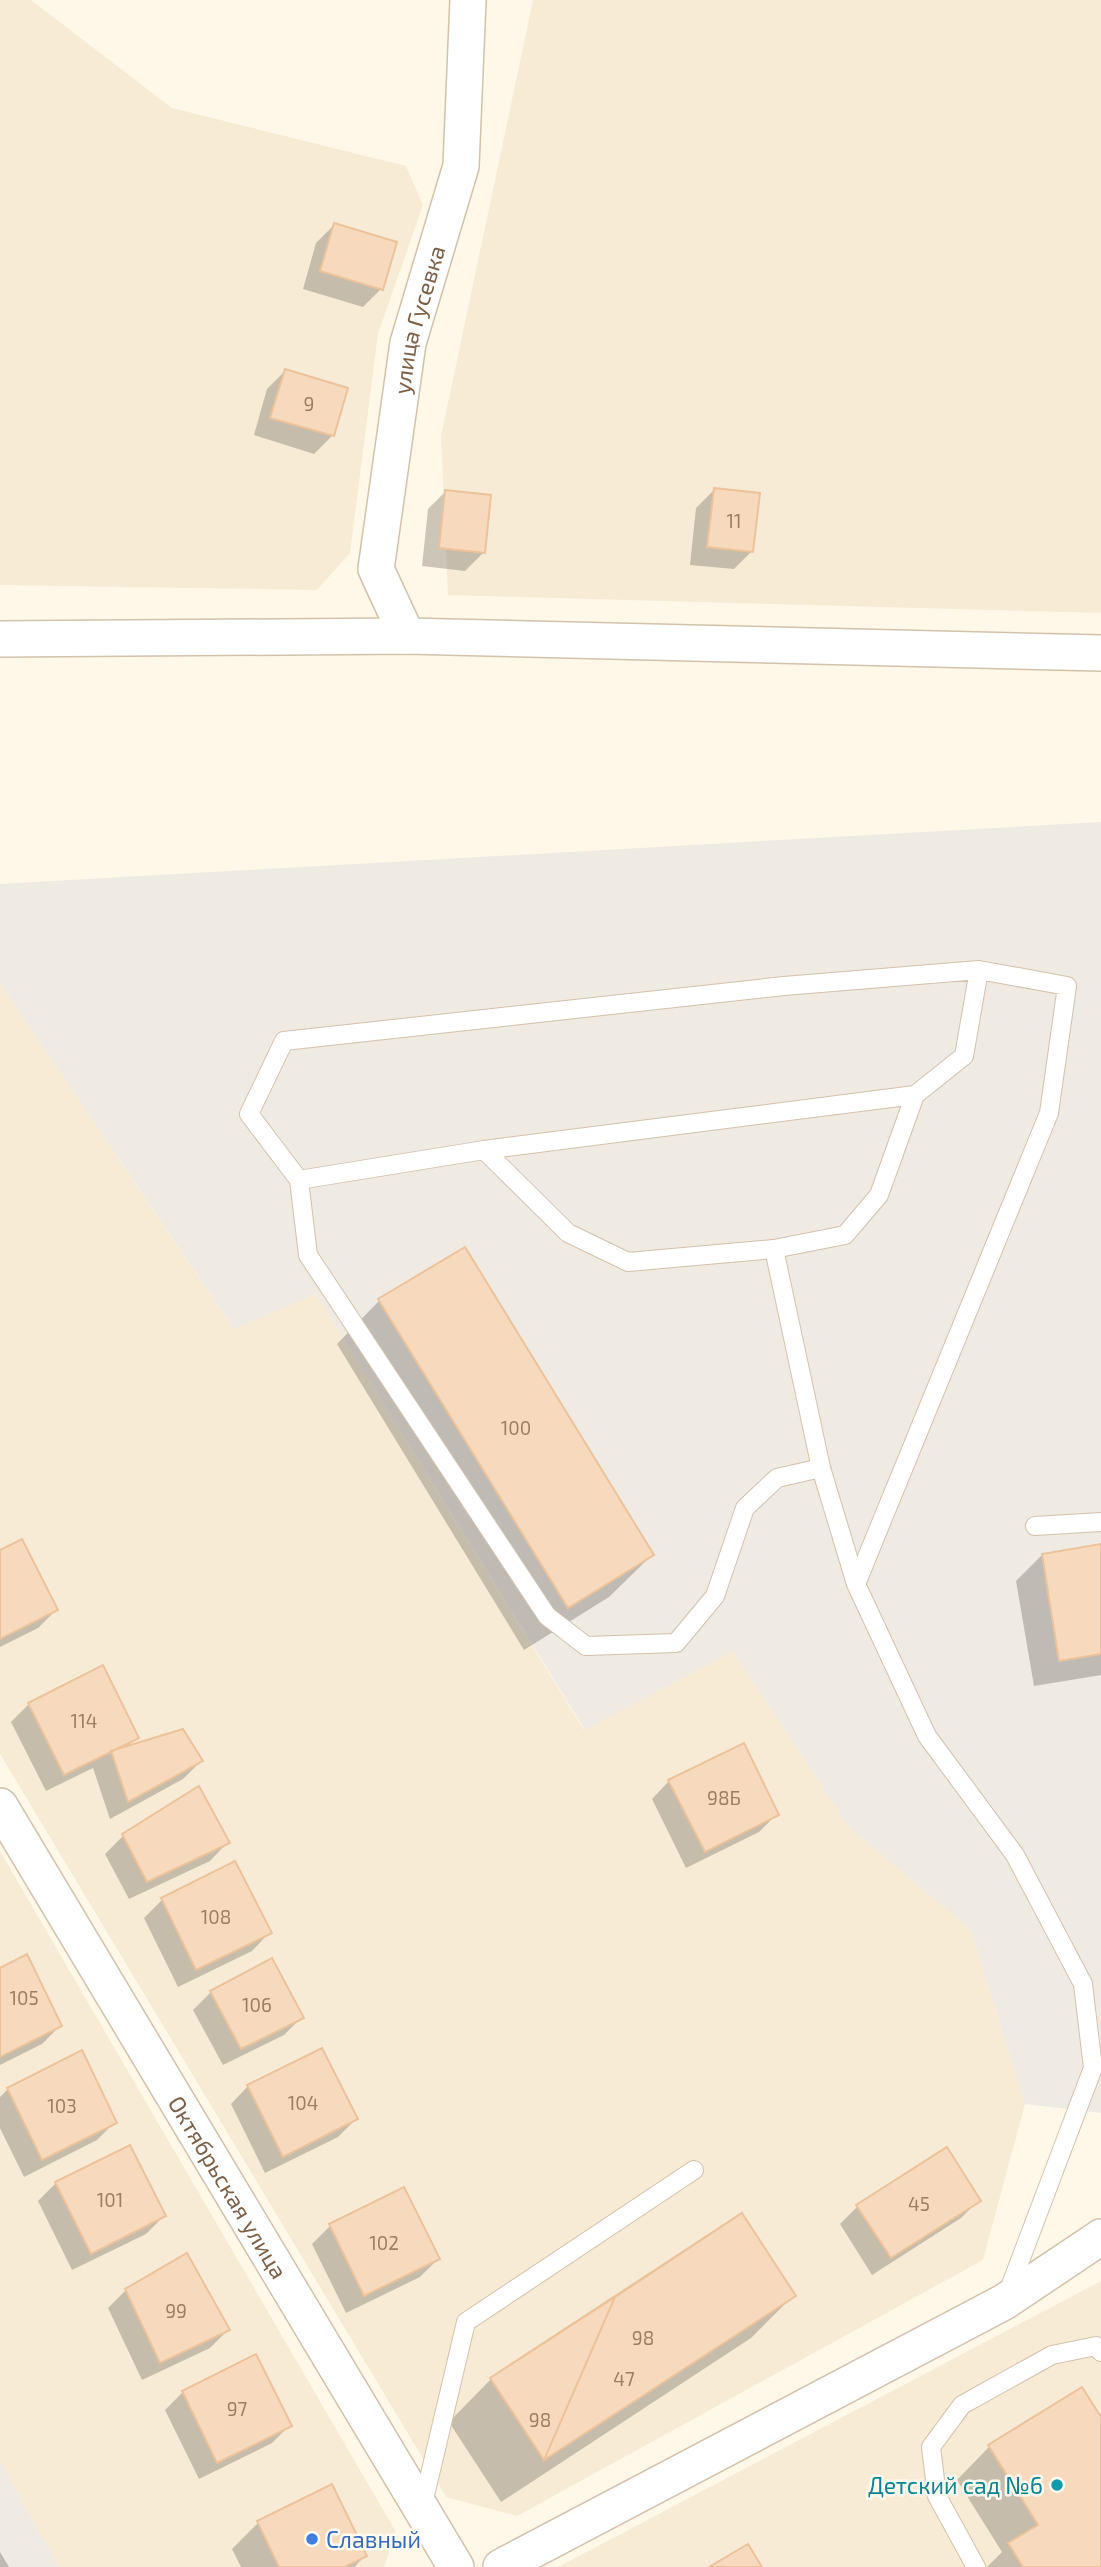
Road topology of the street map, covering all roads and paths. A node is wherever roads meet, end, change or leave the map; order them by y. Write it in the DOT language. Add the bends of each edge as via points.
graph roads {
  1 [pos="468,0"];
  2 [pos="407,636"];
  3 [pos="0,639"];
  4 [pos="1101,653"];
  5 [pos="979,971"];
  6 [pos="915,1095"];
  7 [pos="484,1150"];
  8 [pos="299,1180"];
  9 [pos="775,1249"];
  10 [pos="821,1468"];
  11 [pos="1101,1522"];
  12 [pos="1035,1526"];
  13 [pos="856,1584"];
  14 [pos="0,1806"];
  15 [pos="694,2170"];
  16 [pos="1101,2237"];
  17 [pos="1004,2302"];
  18 [pos="1101,2352"];
  19 [pos="421,2510"];
  20 [pos="456,2567"];
  21 [pos="501,2567"];
  22 [pos="976,2567"];
  1 -- 2 [label="street, улица Гусевка" via="461,166 408,343 376,569"];
  2 -- 3 [label="street"];
  2 -- 4 [label="street"];
  5 -- 6 [label="lane" via="964,1056"];
  5 -- 8 [label="lane" via="784,985 284,1041 249,1114"];
  5 -- 13 [label="lane" via="1067,986 1048,1113"];
  6 -- 7 [label="lane"];
  6 -- 9 [label="lane" via="878,1195 845,1235"];
  7 -- 8 [label="lane"];
  7 -- 9 [label="lane" via="568,1233 628,1262"];
  8 -- 10 [label="lane" via="308,1255 547,1616 586,1646 676,1643 715,1595 746,1508 777,1478"];
  9 -- 10 [label="lane"];
  10 -- 13 [label="lane"];
  11 -- 12 [label="lane"];
  13 -- 17 [label="lane" via="927,1736 1015,1855 1083,1984 1093,2068"];
  14 -- 19 [label="street, Октябрьская улица"];
  15 -- 19 [label="lane" via="466,2322"];
  16 -- 17 [label="street"];
  17 -- 21 [label="street"];
  18 -- 22 [label="lane" via="1096,2346 1052,2355 962,2405 931,2447 937,2496"];
  19 -- 20 [label="street, Октябрьская улица"];
}
